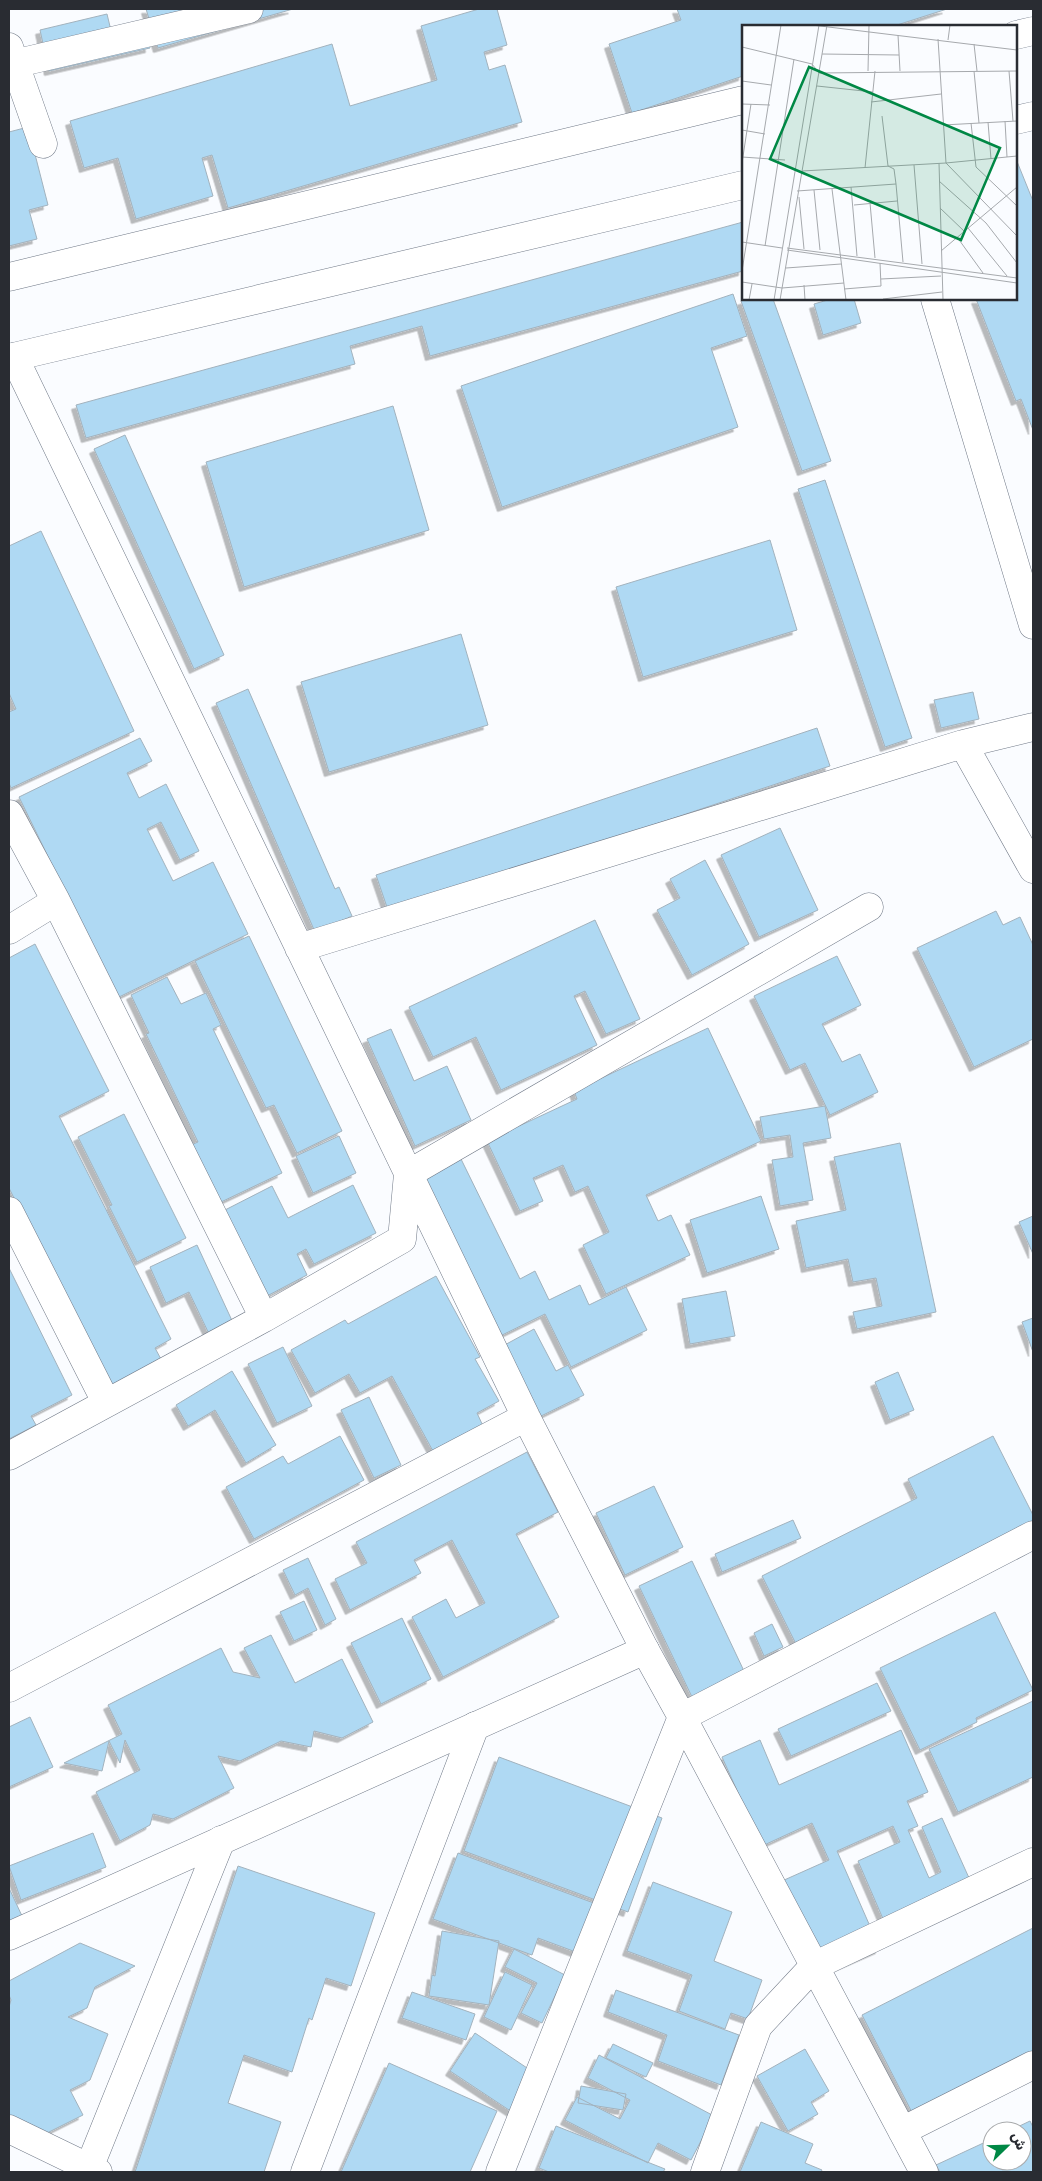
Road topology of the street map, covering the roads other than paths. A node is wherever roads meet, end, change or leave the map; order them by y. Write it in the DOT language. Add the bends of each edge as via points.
graph roads {
  1 [pos="249,9"];
  2 [pos="1033,31"];
  3 [pos="1017,35"];
  4 [pos="11,58"];
  5 [pos="742,100"];
  6 [pos="43,144"];
  7 [pos="742,185"];
  8 [pos="9,277"];
  9 [pos="934,300"];
  10 [pos="11,358"];
  11 [pos="1033,625"];
  12 [pos="1033,727"];
  13 [pos="962,744"];
  14 [pos="9,814"];
  15 [pos="1033,869"];
  16 [pos="56,901"];
  17 [pos="869,907"];
  18 [pos="9,930"];
  19 [pos="299,948"];
  20 [pos="408,1174"];
  21 [pos="9,1211"];
  22 [pos="264,1318"];
  23 [pos="106,1402"];
  24 [pos="526,1417"];
  25 [pos="9,1456"];
  26 [pos="1033,1535"];
  27 [pos="645,1650"];
  28 [pos="9,1688"];
  29 [pos="682,1717"];
  30 [pos="475,1726"];
  31 [pos="221,1840"];
  32 [pos="1033,1862"];
  33 [pos="9,1936"];
  34 [pos="814,1966"];
  35 [pos="1033,2065"];
  36 [pos="9,2129"];
  37 [pos="902,2131"];
  38 [pos="94,2170"];
  39 [pos="305,2172"];
  40 [pos="500,2172"];
  41 [pos="705,2172"];
  42 [pos="924,2172"];
  1 -- 4 [label="street"];
  2 -- 3 [label="street"];
  4 -- 6 [label="street"];
  5 -- 8 [label="street"];
  7 -- 10 [label="street"];
  9 -- 11 [label="street"];
  10 -- 19 [label="street"];
  12 -- 13 [label="street"];
  13 -- 15 [label="street"];
  13 -- 19 [label="street"];
  14 -- 16 [label="street"];
  16 -- 18 [label="street"];
  16 -- 22 [label="street"];
  17 -- 20 [label="street"];
  19 -- 20 [label="street"];
  20 -- 22 [label="street" via="402,1239"];
  20 -- 24 [label="street"];
  21 -- 23 [label="street"];
  22 -- 23 [label="street"];
  23 -- 25 [label="street"];
  24 -- 27 [label="street"];
  24 -- 28 [label="street"];
  26 -- 29 [label="street"];
  27 -- 29 [label="street"];
  27 -- 30 [label="street"];
  29 -- 34 [label="street"];
  29 -- 40 [label="street"];
  30 -- 31 [label="street"];
  30 -- 39 [label="street"];
  31 -- 33 [label="street"];
  31 -- 38 [label="street"];
  32 -- 34 [label="street"];
  34 -- 37 [label="street"];
  34 -- 41 [label="street" via="758,2026"];
  35 -- 37 [label="street"];
  36 -- 38 [label="street"];
  37 -- 42 [label="street"];
}
